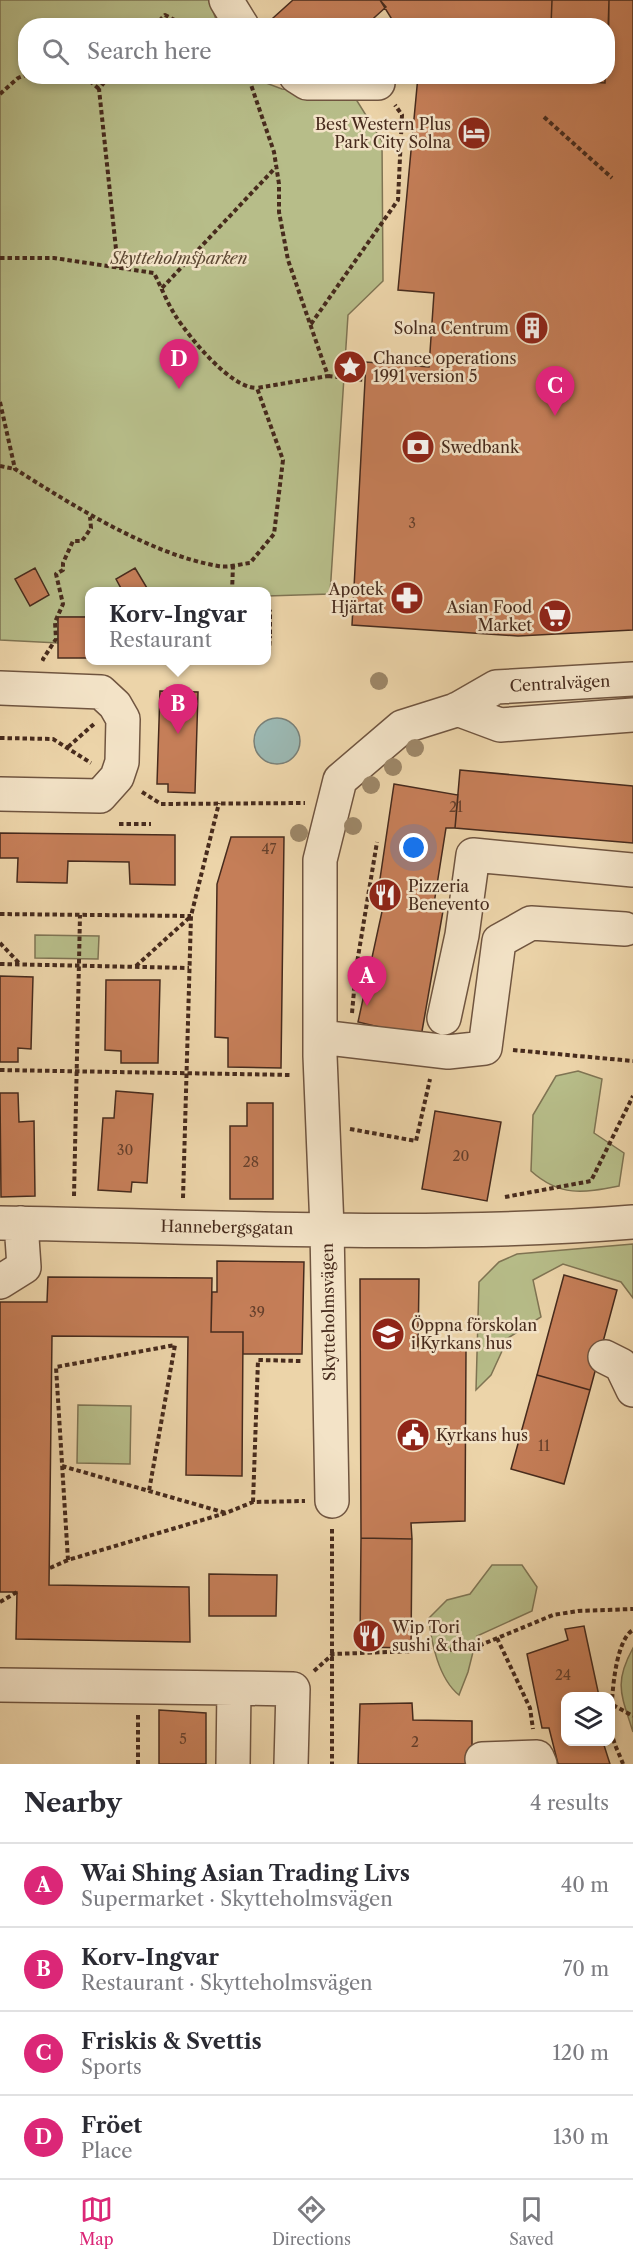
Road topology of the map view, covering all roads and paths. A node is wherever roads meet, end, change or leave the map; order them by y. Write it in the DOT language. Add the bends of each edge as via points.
graph roads {
  1 [pos="226,0"];
  2 [pos="237,18"];
  3 [pos="18,78"];
  4 [pos="93,84"];
  5 [pos="103,84"];
  6 [pos="250,84"];
  7 [pos="379,84"];
  8 [pos="99,89"];
  9 [pos="0,94"];
  10 [pos="544,117"];
  11 [pos="277,167"];
  12 [pos="612,178"];
  13 [pos="0,258"];
  14 [pos="118,268"];
  15 [pos="162,288"];
  16 [pos="311,324"];
  17 [pos="328,376"];
  18 [pos="365,380"];
  19 [pos="257,388"];
  20 [pos="0,402"];
  21 [pos="0,466"];
  22 [pos="15,469"];
  23 [pos="90,517"];
  24 [pos="233,565"];
  25 [pos="232,587"];
  26 [pos="43,659"];
  27 [pos="633,679"];
  28 [pos="0,688"];
  29 [pos="456,709"];
  30 [pos="633,715"];
  31 [pos="98,721"];
  32 [pos="0,738"];
  33 [pos="340,780"];
  34 [pos="0,794"];
  35 [pos="219,803"];
  36 [pos="161,804"];
  37 [pos="119,824"];
  38 [pos="151,824"];
  39 [pos="377,842"];
  40 [pos="633,870"];
  41 [pos="0,914"];
  42 [pos="80,915"];
  43 [pos="191,916"];
  44 [pos="626,929"];
  45 [pos="462,935"];
  46 [pos="499,940"];
  47 [pos="0,943"];
  48 [pos="0,964"];
  49 [pos="21,964"];
  50 [pos="79,966"];
  51 [pos="134,967"];
  52 [pos="189,968"];
  53 [pos="444,1018"];
  54 [pos="330,1044"];
  55 [pos="485,1048"];
  56 [pos="437,1050"];
  57 [pos="633,1061"];
  58 [pos="0,1070"];
  59 [pos="76,1071"];
  60 [pos="186,1072"];
  61 [pos="633,1096"];
  62 [pos="350,1118"];
  63 [pos="350,1129"];
  64 [pos="349,1141"];
  65 [pos="514,1196"];
  66 [pos="633,1222"];
  67 [pos="10,1223"];
  68 [pos="74,1224"];
  69 [pos="182,1226"];
  70 [pos="327,1228"];
  71 [pos="0,1282"];
  72 [pos="604,1357"];
  73 [pos="633,1390"];
  74 [pos="62,1466"];
  75 [pos="149,1491"];
  76 [pos="332,1501"];
  77 [pos="226,1513"];
  78 [pos="68,1560"];
  79 [pos="50,1568"];
  80 [pos="17,1592"];
  81 [pos="0,1602"];
  82 [pos="633,1609"];
  83 [pos="633,1630"];
  84 [pos="497,1638"];
  85 [pos="333,1654"];
  86 [pos="0,1684"];
  87 [pos="138,1687"];
  88 [pos="234,1688"];
  89 [pos="614,1692"];
  90 [pos="615,1706"];
  91 [pos="633,1716"];
  92 [pos="615,1743"];
  93 [pos="482,1759"];
  94 [pos="538,1760"];
  95 [pos="138,1764"];
  96 [pos="233,1764"];
  97 [pos="291,1764"];
  98 [pos="332,1764"];
  99 [pos="623,1764"];
  1 -- 2 [label="street"];
  3 -- 9 [label="path"];
  4 -- 8 [label="path"];
  5 -- 8 [label="path"];
  6 -- 11 [label="path" via="271,138"];
  7 -- 16 [label="path" via="402,115 398,200"];
  8 -- 14 [label="path"];
  10 -- 12 [label="path"];
  11 -- 15 [label="path"];
  11 -- 16 [label="path" via="279,212 288,260"];
  13 -- 14 [label="path" via="54,258"];
  14 -- 15 [label="path" via="154,273"];
  15 -- 19 [label="path" via="175,315 219,368 247,388"];
  16 -- 17 [label="path"];
  17 -- 18 [label="path"];
  17 -- 19 [label="path"];
  19 -- 24 [label="path" via="283,460 274,534 250,563"];
  20 -- 22 [label="path"];
  21 -- 22 [label="path"];
  22 -- 23 [label="path"];
  23 -- 24 [label="path" via="181,556 220,567"];
  23 -- 26 [label="path" via="91,528 82,541 73,541 63,570 56,574 63,604 56,622 56,639"];
  24 -- 25 [label="path"];
  27 -- 29 [label="street, Centralvägen" via="496,687"];
  28 -- 34 [label="street" via="101,692 123,719 122,762 117,777 100,796"];
  29 -- 30 [label="street" via="500,725"];
  29 -- 33 [label="street, Centralvägen" via="402,727"];
  31 -- 32 [label="path" via="68,747 53,739"];
  33 -- 35 [label="path" via="307,803"];
  33 -- 54 [label="street, Skytteholmsvägen" via="320,860"];
  35 -- 36 [label="path"];
  35 -- 43 [label="path"];
  37 -- 38 [label="path"];
  39 -- 54 [label="path" via="356,969"];
  40 -- 45 [label="street" via="473,855"];
  41 -- 42 [label="path"];
  42 -- 43 [label="path"];
  42 -- 50 [label="path"];
  43 -- 51 [label="path"];
  43 -- 52 [label="path"];
  44 -- 46 [label="street" via="531,922"];
  45 -- 46 [label="street"];
  45 -- 53 [label="street"];
  46 -- 55 [label="street"];
  47 -- 49 [label="path"];
  48 -- 49 [label="path"];
  49 -- 50 [label="path"];
  50 -- 51 [label="path"];
  50 -- 59 [label="path"];
  51 -- 52 [label="path"];
  52 -- 60 [label="path"];
  54 -- 56 [label="street"];
  54 -- 60 [label="path" via="292,1075"];
  54 -- 70 [label="street, Skytteholmsvägen"];
  55 -- 56 [label="street"];
  55 -- 57 [label="path"];
  56 -- 63 [label="path" via="416,1141"];
  58 -- 59 [label="path"];
  59 -- 60 [label="path"];
  59 -- 68 [label="path"];
  60 -- 69 [label="path"];
  61 -- 65 [label="path" via="591,1181"];
  62 -- 63 [label="path"];
  63 -- 64 [label="path"];
  66 -- 70 [label="street, Hannebergsgatan" via="502,1228"];
  67 -- 68 [label="street, Hannebergsgatan"];
  67 -- 71 [label="street" via="24,1267"];
  68 -- 69 [label="street, Hannebergsgatan"];
  69 -- 70 [label="street, Hannebergsgatan"];
  70 -- 76 [label="street, Skytteholmsvägen"];
  72 -- 73 [label="street" via="621,1365"];
  74 -- 75 [label="path"];
  74 -- 75 [label="path" via="56,1367 175,1345"];
  74 -- 78 [label="path"];
  75 -- 77 [label="path"];
  76 -- 77 [label="path" via="253,1502"];
  76 -- 85 [label="path"];
  77 -- 78 [label="path"];
  78 -- 79 [label="path"];
  80 -- 81 [label="path"];
  82 -- 84 [label="path" via="553,1615"];
  83 -- 89 [label="path" via="620,1651"];
  84 -- 85 [label="path" via="471,1648"];
  84 -- 94 [label="path" via="530,1707"];
  85 -- 98 [label="path"];
  86 -- 87 [label="street"];
  87 -- 88 [label="street"];
  87 -- 95 [label="path"];
  88 -- 96 [label="street"];
  88 -- 97 [label="street" via="293,1689"];
  90 -- 91 [label="path"];
  92 -- 99 [label="path"];
  93 -- 94 [label="street"];
}
